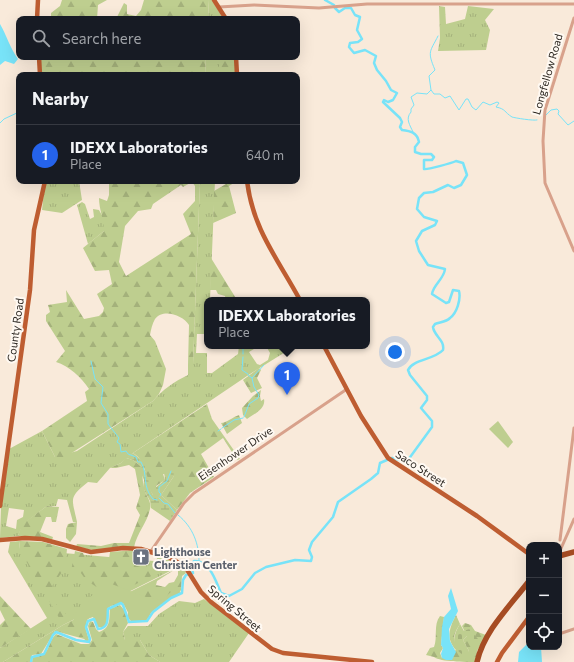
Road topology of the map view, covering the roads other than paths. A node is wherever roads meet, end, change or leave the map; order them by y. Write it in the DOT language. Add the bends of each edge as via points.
graph roads {
  1 [pos="38,0"];
  2 [pos="214,0"];
  3 [pos="574,4"];
  4 [pos="219,7"];
  5 [pos="37,16"];
  6 [pos="224,16"];
  7 [pos="574,18"];
  8 [pos="39,60"];
  9 [pos="236,60"];
  10 [pos="40,72"];
  11 [pos="237,72"];
  12 [pos="43,184"];
  13 [pos="249,184"];
  14 [pos="574,251"];
  15 [pos="298,297"];
  16 [pos="326,349"];
  17 [pos="347,389"];
  18 [pos="574,428"];
  19 [pos="0,507"];
  20 [pos="0,512"];
  21 [pos="574,519"];
  22 [pos="562,527"];
  23 [pos="567,533"];
  24 [pos="560,540"];
  25 [pos="0,541"];
  26 [pos="562,545"];
  27 [pos="151,551"];
  28 [pos="574,551"];
  29 [pos="526,552"];
  30 [pos="562,555"];
  31 [pos="562,555"];
  32 [pos="526,586"];
  33 [pos="526,589"];
  34 [pos="526,621"];
  35 [pos="574,629"];
  36 [pos="562,633"];
  37 [pos="372,662"];
  38 [pos="478,662"];
  39 [pos="497,662"];
  1 -- 5 [label="main road"];
  2 -- 4 [label="main road"];
  3 -- 4 [label="street"];
  4 -- 6 [label="main road"];
  7 -- 14 [label="street, Longfellow Road" via="545,110 543,141 545,183"];
  8 -- 10 [label="main road"];
  9 -- 11 [label="main road"];
  12 -- 19 [label="main road, County Road" via="34,230 31,280"];
  13 -- 15 [label="main road" via="264,239"];
  16 -- 17 [label="main road, Saco Street"];
  17 -- 27 [label="street, Eisenhower Drive" via="194,493 184,503"];
  17 -- 29 [label="main road, Saco Street" via="380,448 391,460"];
  18 -- 22 [label="street"];
  19 -- 20 [label="main road, County Road"];
  21 -- 23 [label="street"];
  22 -- 23 [label="street"];
  22 -- 24 [label="street"];
  23 -- 26 [label="street"];
  25 -- 27 [label="main road, Spring Street" via="42,539 86,551 127,548"];
  27 -- 37 [label="main road, Spring Street" via="178,562 211,602 272,649"];
  28 -- 30 [label="highway"];
  28 -- 31 [label="highway"];
  32 -- 38 [label="highway" via="488,634"];
  33 -- 38 [label="highway" via="490,635"];
  34 -- 39 [label="main road"];
  35 -- 36 [label="street"];
}
